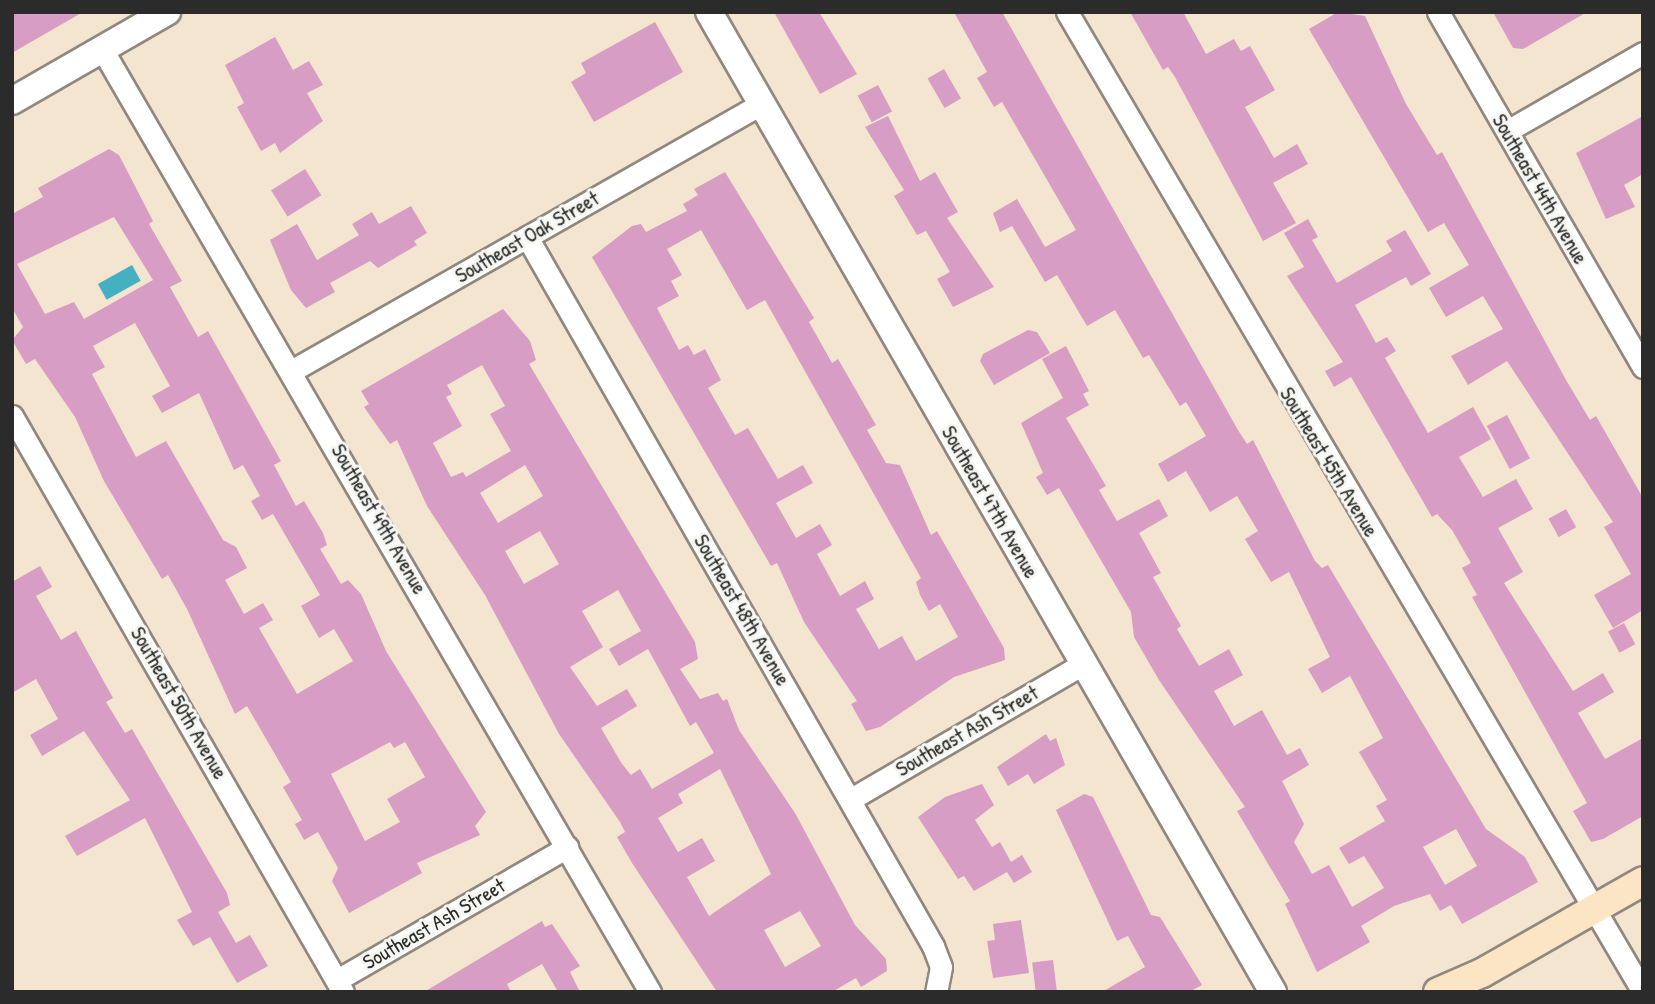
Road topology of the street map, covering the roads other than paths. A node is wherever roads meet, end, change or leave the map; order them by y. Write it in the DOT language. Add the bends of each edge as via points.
graph roads {
  1 [pos="167,12"];
  2 [pos="709,12"];
  3 [pos="1067,12"];
  4 [pos="1438,12"];
  5 [pos="103,49"];
  6 [pos="1643,53"];
  7 [pos="12,101"];
  8 [pos="761,104"];
  9 [pos="1507,131"];
  10 [pos="527,237"];
  11 [pos="1643,367"];
  12 [pos="293,370"];
  13 [pos="12,416"];
  14 [pos="1083,664"];
  15 [pos="851,799"];
  16 [pos="567,847"];
  17 [pos="1643,881"];
  18 [pos="1595,909"];
  19 [pos="340,986"];
  20 [pos="937,990"];
  21 [pos="650,992"];
  22 [pos="1273,992"];
  23 [pos="1438,992"];
  24 [pos="1643,992"];
  1 -- 5 [label="street"];
  2 -- 8 [label="street, Southeast 47th Avenue"];
  3 -- 18 [label="street, Southeast 45th Avenue"];
  4 -- 9 [label="street, Southeast 44th Avenue"];
  5 -- 7 [label="street"];
  5 -- 12 [label="street, Southeast 49th Avenue"];
  6 -- 9 [label="street"];
  8 -- 10 [label="street, Southeast Oak Street"];
  8 -- 14 [label="street, Southeast 47th Avenue"];
  9 -- 11 [label="street, Southeast 44th Avenue"];
  10 -- 12 [label="street, Southeast Oak Street"];
  10 -- 15 [label="street, Southeast 48th Avenue"];
  12 -- 16 [label="street, Southeast 49th Avenue"];
  13 -- 19 [label="street, Southeast 50th Avenue"];
  14 -- 15 [label="street, Southeast Ash Street"];
  14 -- 22 [label="street, Southeast 47th Avenue"];
  15 -- 20 [label="street, Southeast 48th Avenue" via="933,946 941,967"];
  16 -- 19 [label="street, Southeast Ash Street"];
  16 -- 21 [label="street, Southeast 49th Avenue"];
  17 -- 18 [label="main road"];
  18 -- 23 [label="main road"];
  18 -- 24 [label="street, Southeast 45th Avenue"];
}
